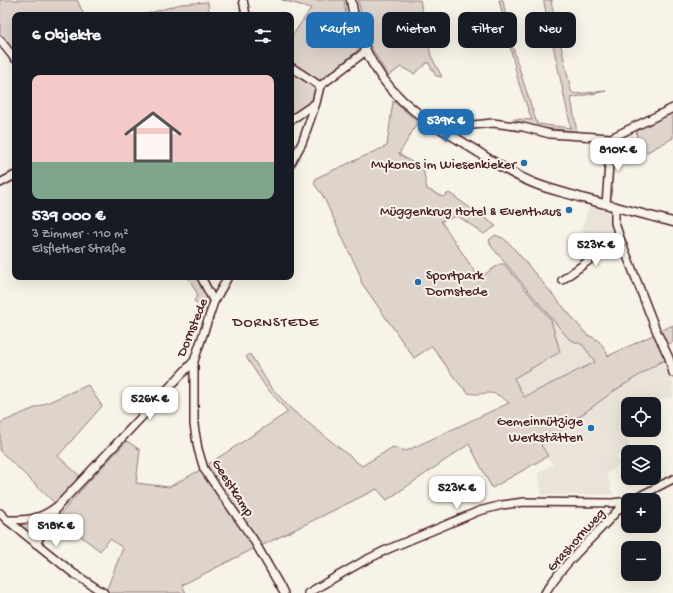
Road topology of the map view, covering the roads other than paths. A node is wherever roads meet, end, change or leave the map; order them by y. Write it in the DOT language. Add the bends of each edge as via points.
graph roads {
  1 [pos="242,0"];
  2 [pos="352,0"];
  3 [pos="245,12"];
  4 [pos="0,40"];
  5 [pos="366,51"];
  6 [pos="12,55"];
  7 [pos="294,68"];
  8 [pos="320,86"];
  9 [pos="316,103"];
  10 [pos="673,108"];
  11 [pos="294,118"];
  12 [pos="448,133"];
  13 [pos="611,138"];
  14 [pos="294,157"];
  15 [pos="12,177"];
  16 [pos="0,183"];
  17 [pos="606,204"];
  18 [pos="615,206"];
  19 [pos="673,222"];
  20 [pos="620,238"];
  21 [pos="203,280"];
  22 [pos="226,280"];
  23 [pos="562,280"];
  24 [pos="214,302"];
  25 [pos="194,361"];
  26 [pos="673,373"];
  27 [pos="673,479"];
  28 [pos="647,493"];
  29 [pos="621,501"];
  30 [pos="58,506"];
  31 [pos="621,508"];
  32 [pos="3,517"];
  33 [pos="36,544"];
  34 [pos="548,592"];
  35 [pos="104,593"];
  36 [pos="284,593"];
  37 [pos="308,593"];
  1 -- 3 [label="street"];
  2 -- 5 [label="main road"];
  4 -- 6 [label="street"];
  5 -- 8 [label="street"];
  5 -- 12 [label="main road" via="391,90"];
  7 -- 8 [label="street"];
  8 -- 9 [label="street"];
  9 -- 11 [label="street"];
  9 -- 14 [label="street" via="302,143"];
  10 -- 13 [label="street"];
  12 -- 13 [label="street" via="452,128 493,123 550,134"];
  12 -- 17 [label="main road" via="528,181"];
  13 -- 17 [label="street"];
  15 -- 16 [label="street"];
  17 -- 18 [label="main road"];
  18 -- 19 [label="main road"];
  18 -- 20 [label="street" via="615,223"];
  20 -- 23 [label="street"];
  20 -- 26 [label="street"];
  21 -- 24 [label="street"];
  22 -- 24 [label="street, Dornstede"];
  24 -- 25 [label="street, Dornstede"];
  25 -- 30 [label="street, Dornstede"];
  25 -- 36 [label="street, Geestkamp" via="194,425 204,469 253,539"];
  27 -- 28 [label="street"];
  29 -- 37 [label="street" via="524,502 491,508 386,550"];
  30 -- 32 [label="street, Dornstede" via="46,515 28,520"];
  30 -- 33 [label="street, Dornstede"];
  31 -- 34 [label="street, Grashornweg" via="566,566"];
  32 -- 33 [label="street"];
  33 -- 35 [label="street" via="72,573"];
}
